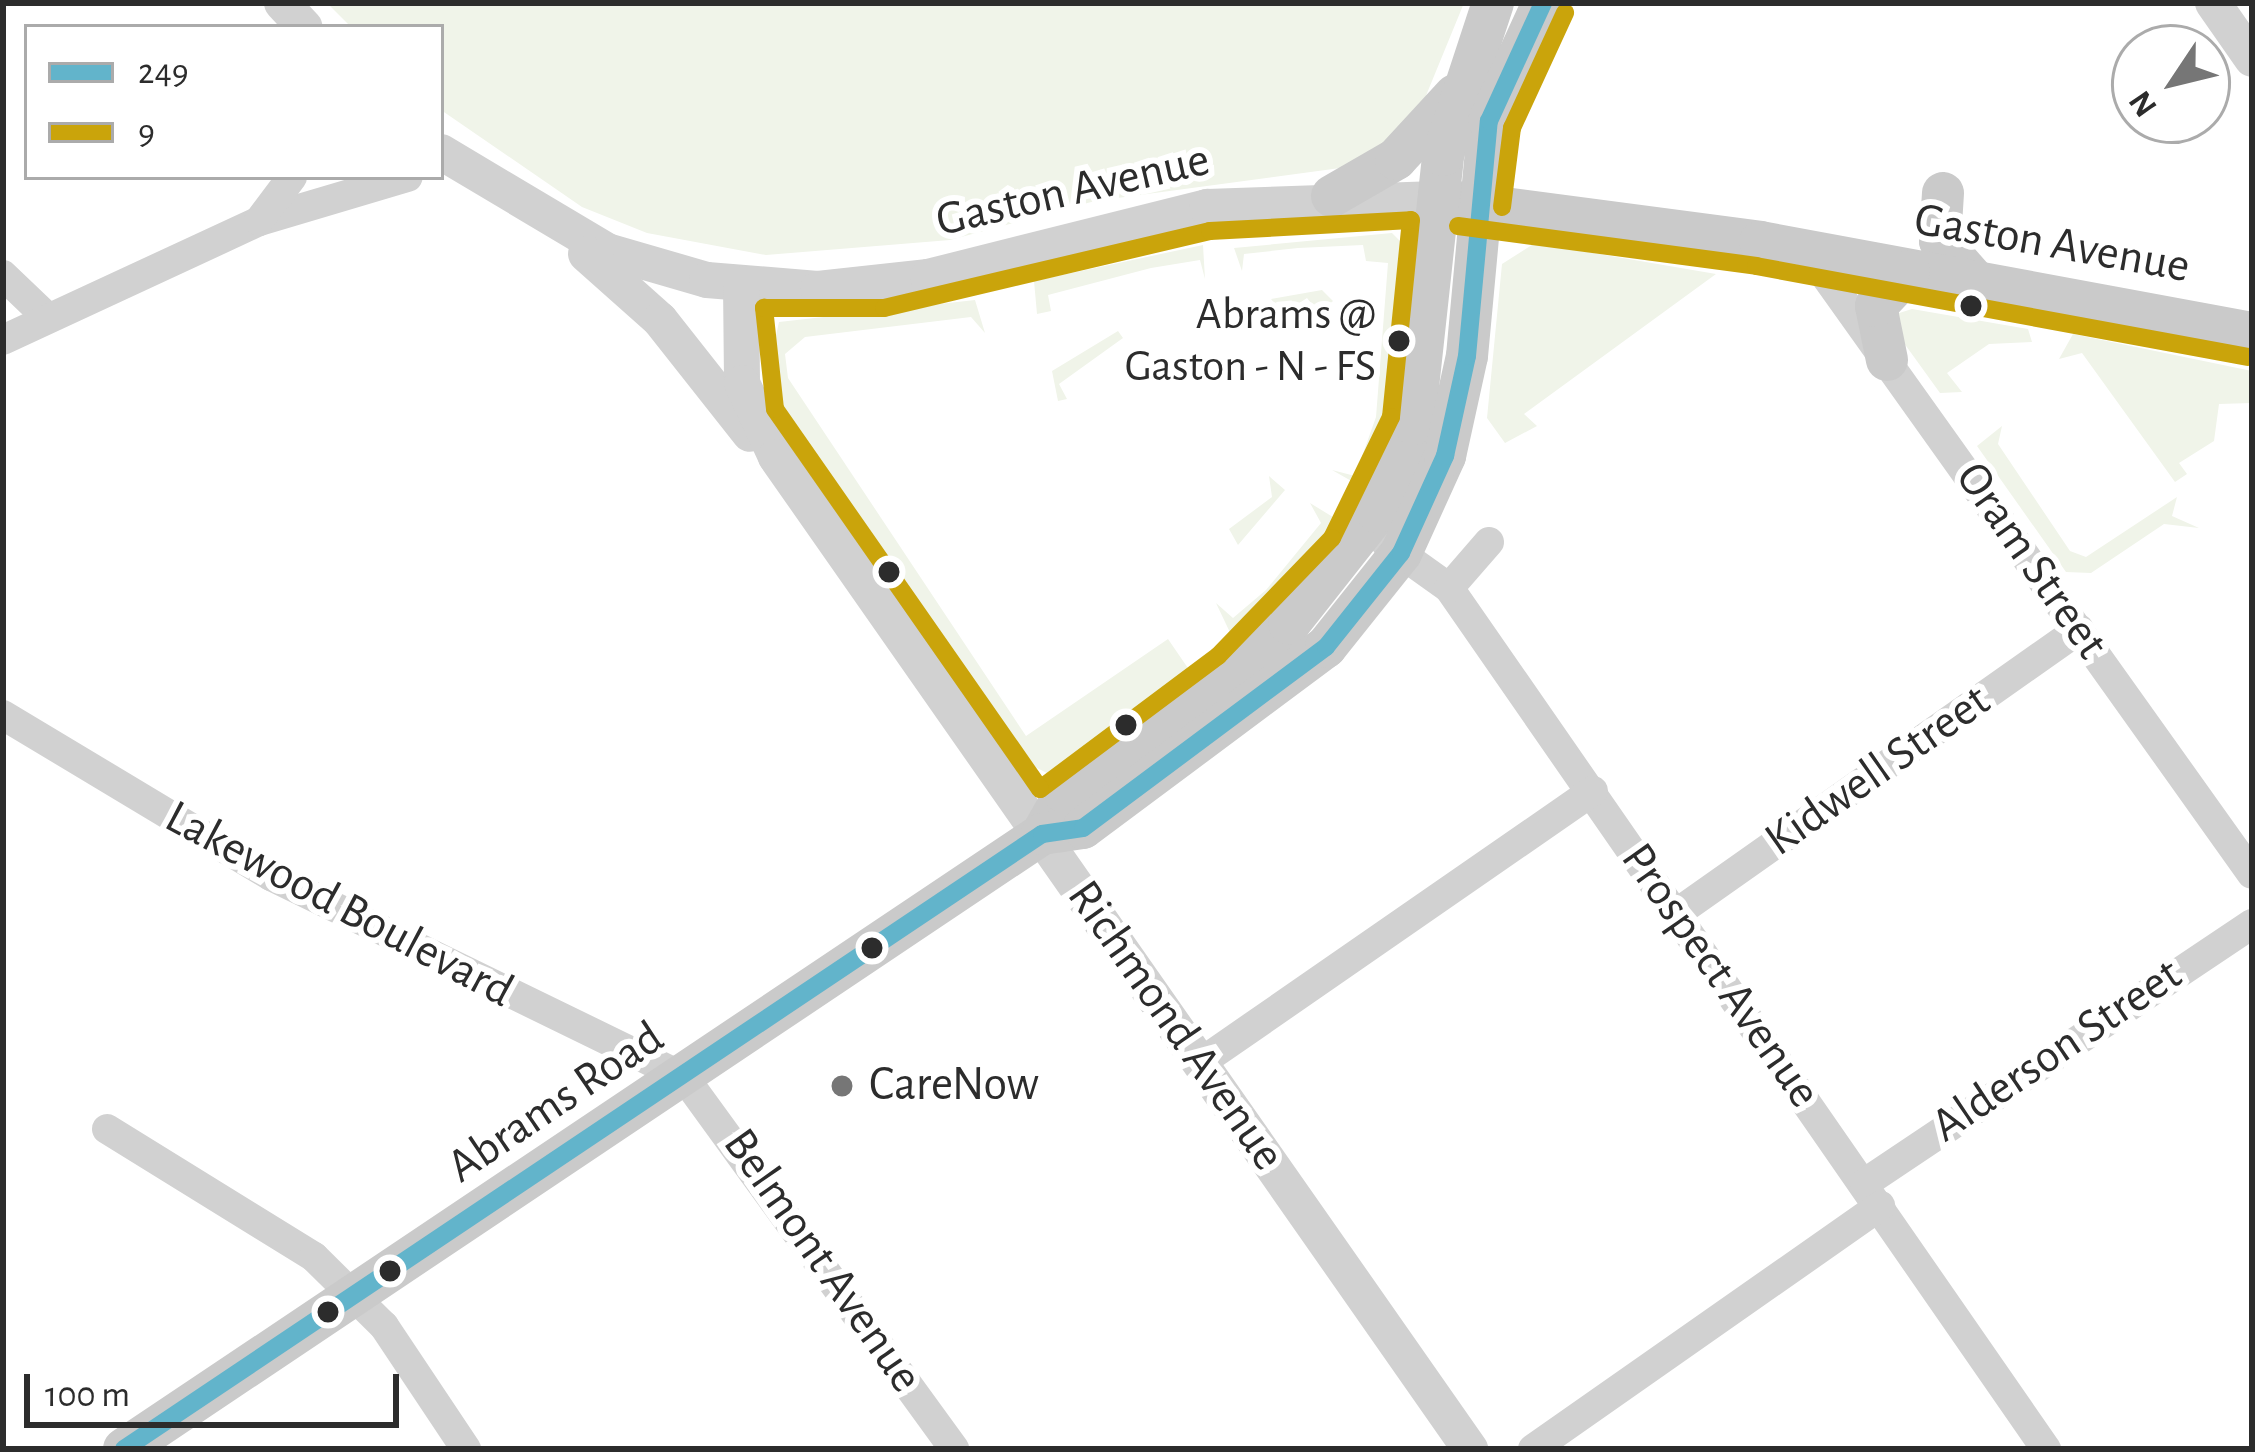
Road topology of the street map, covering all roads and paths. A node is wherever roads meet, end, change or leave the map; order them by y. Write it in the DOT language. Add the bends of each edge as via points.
graph roads {
  1 [pos="1493,3"];
  2 [pos="1543,3"];
  3 [pos="2212,3"];
  4 [pos="2252,59"];
  5 [pos="1460,90"];
  6 [pos="445,161"];
  7 [pos="290,180"];
  8 [pos="398,180"];
  9 [pos="1942,193"];
  10 [pos="1332,196"];
  11 [pos="1457,201"];
  12 [pos="259,221"];
  13 [pos="551,225"];
  14 [pos="1807,250"];
  15 [pos="1909,272"];
  16 [pos="3,275"];
  17 [pos="1975,281"];
  18 [pos="741,284"];
  19 [pos="48,318"];
  20 [pos="2252,333"];
  21 [pos="3,340"];
  22 [pos="1887,360"];
  23 [pos="776,457"];
  24 [pos="1366,529"];
  25 [pos="1489,542"];
  26 [pos="1401,554"];
  27 [pos="1449,588"];
  28 [pos="2079,629"];
  29 [pos="3,716"];
  30 [pos="1593,791"];
  31 [pos="1042,834"];
  32 [pos="2252,874"];
  33 [pos="1677,913"];
  34 [pos="2252,924"];
  35 [pos="1200,1063"];
  36 [pos="684,1077"];
  37 [pos="106,1129"];
  38 [pos="1872,1194"];
  39 [pos="359,1300"];
  40 [pos="124,1449"];
  41 [pos="466,1449"];
  42 [pos="954,1449"];
  43 [pos="1471,1449"];
  44 [pos="1533,1449"];
  45 [pos="2046,1449"];
  1 -- 5 [label="main road, Abrams Road"];
  2 -- 11 [label="main road, Abrams Road"];
  3 -- 4 [label="street"];
  5 -- 10 [label="main road" via="1396,159"];
  5 -- 11 [label="main road, Abrams Road"];
  6 -- 13 [label="street, Gaston Avenue"];
  7 -- 12 [label="street"];
  8 -- 12 [label="street"];
  9 -- 17 [label="main road" via="1940,241"];
  10 -- 11 [label="street, Gaston Avenue"];
  10 -- 18 [label="street, Gaston Avenue" via="1086,230 904,280"];
  11 -- 14 [label="main road, Gaston Avenue"];
  11 -- 24 [label="main road, Abrams Road" via="1422,388"];
  11 -- 26 [label="main road, Abrams Road" via="1457,418"];
  12 -- 19 [label="street"];
  13 -- 18 [label="street, Gaston Avenue" via="654,267"];
  13 -- 23 [label="street" via="633,292"];
  14 -- 15 [label="main road, Gaston Avenue"];
  14 -- 22 [label="street, Oram Street"];
  15 -- 17 [label="main road, Gaston Avenue"];
  15 -- 22 [label="main road" via="1876,306"];
  16 -- 19 [label="street"];
  17 -- 20 [label="main road, Gaston Avenue"];
  18 -- 23 [label="street, Richmond Avenue" via="742,383"];
  19 -- 21 [label="street"];
  22 -- 28 [label="street, Oram Street"];
  23 -- 31 [label="street, Richmond Avenue"];
  24 -- 26 [label="street, Prospect Avenue"];
  24 -- 31 [label="main road, Abrams Road" via="1289,625 1065,794"];
  25 -- 27 [label="street"];
  26 -- 27 [label="street, Prospect Avenue"];
  26 -- 31 [label="main road, Abrams Road" via="1298,673 1083,828"];
  27 -- 30 [label="street, Prospect Avenue"];
  28 -- 32 [label="street, Oram Street"];
  28 -- 33 [label="street, Kidwell Street"];
  29 -- 36 [label="street, Lakewood Boulevard" via="271,876"];
  30 -- 33 [label="street, Prospect Avenue"];
  30 -- 35 [label="street"];
  31 -- 35 [label="street, Richmond Avenue"];
  31 -- 36 [label="main road, Abrams Road"];
  33 -- 38 [label="street, Prospect Avenue"];
  34 -- 38 [label="street, Alderson Street"];
  35 -- 43 [label="street, Richmond Avenue"];
  36 -- 39 [label="main road, Abrams Road"];
  36 -- 42 [label="street, Belmont Avenue"];
  37 -- 39 [label="street" via="314,1257"];
  38 -- 44 [label="street, Alderson Street"];
  38 -- 45 [label="street, Prospect Avenue"];
  39 -- 40 [label="main road, Abrams Road"];
  39 -- 41 [label="street"];
}
